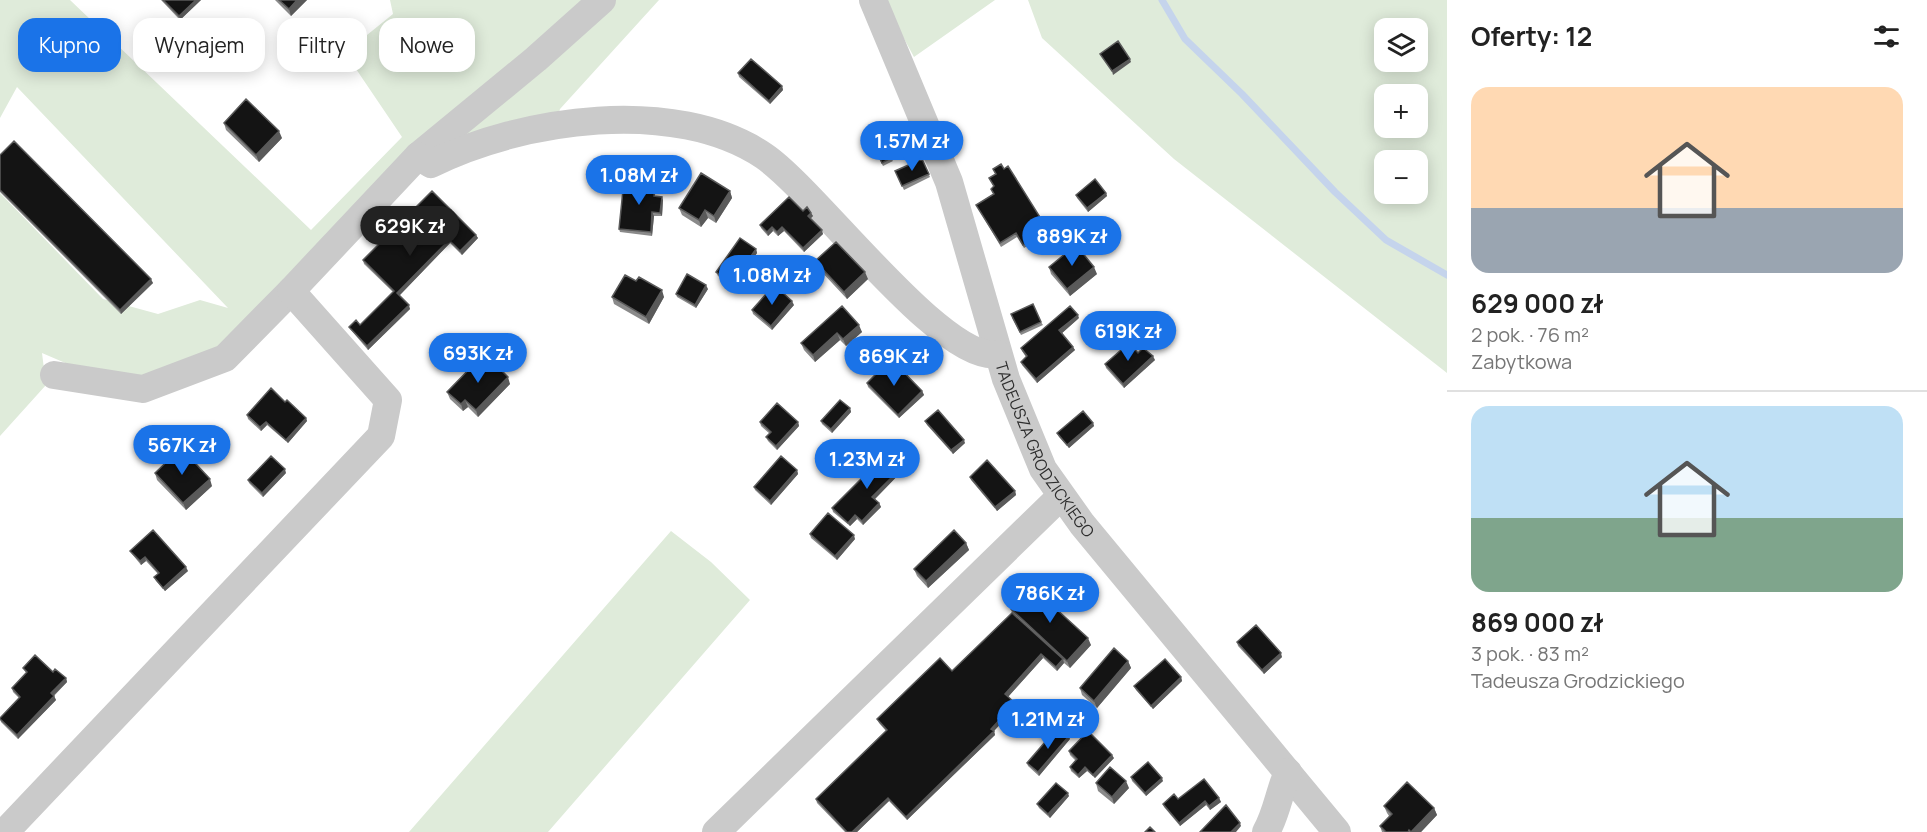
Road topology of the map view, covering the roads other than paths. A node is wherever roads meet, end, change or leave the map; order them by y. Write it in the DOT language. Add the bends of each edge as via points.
graph roads {
  1 [pos="602,0"];
  2 [pos="873,0"];
  3 [pos="418,156"];
  4 [pos="291,291"];
  5 [pos="998,354"];
  6 [pos="54,375"];
  7 [pos="1061,496"];
  8 [pos="1288,772"];
  9 [pos="5,832"];
  10 [pos="716,832"];
  11 [pos="1266,832"];
  12 [pos="1336,832"];
  1 -- 3 [label="street"];
  2 -- 5 [label="street, TADEUSZA GRODZICKIEGO" via="949,182"];
  3 -- 4 [label="street"];
  3 -- 5 [label="street" via="431,164 488,141 536,128 588,121 674,124 739,141 791,178 900,294 967,348 987,356"];
  4 -- 6 [label="street" via="225,358 143,389"];
  4 -- 9 [label="street" via="388,400 381,436"];
  5 -- 7 [label="street, TADEUSZA GRODZICKIEGO" via="1034,452"];
  7 -- 8 [label="street, TADEUSZA GRODZICKIEGO"];
  7 -- 10 [label="street"];
  8 -- 11 [label="street"];
  8 -- 12 [label="street, TADEUSZA GRODZICKIEGO"];
}
